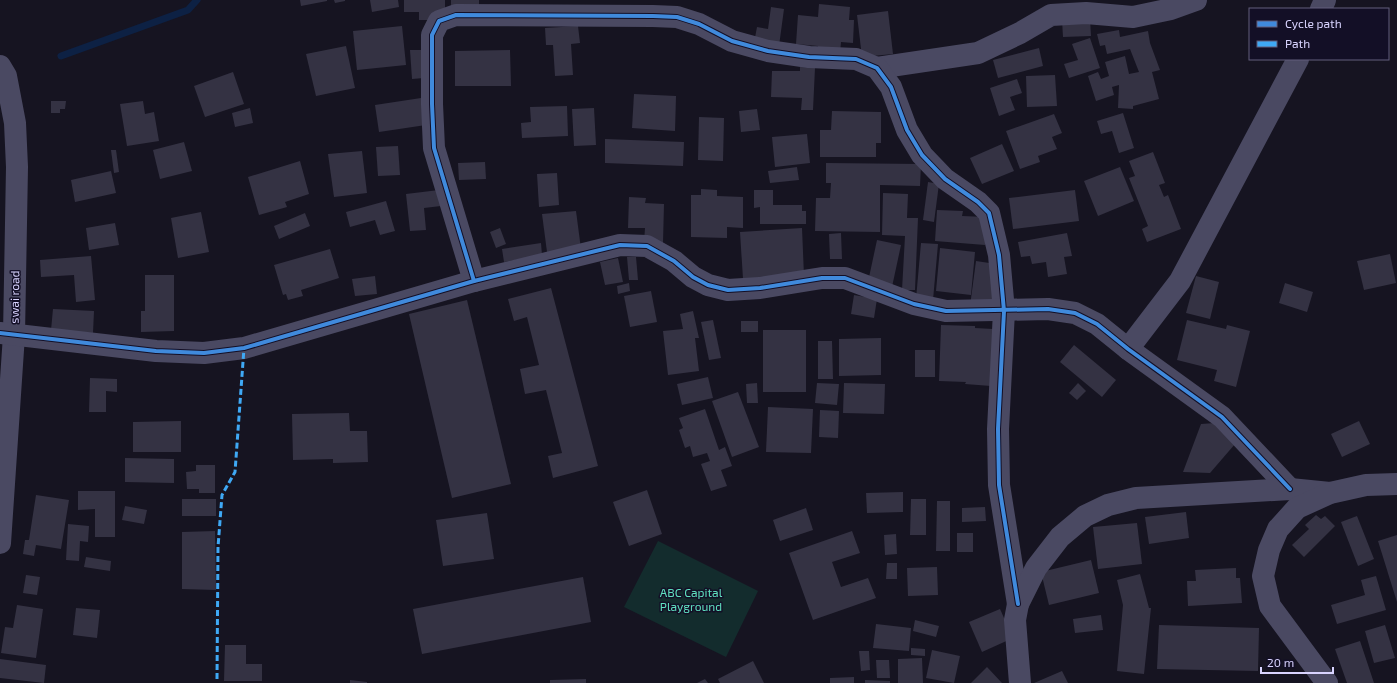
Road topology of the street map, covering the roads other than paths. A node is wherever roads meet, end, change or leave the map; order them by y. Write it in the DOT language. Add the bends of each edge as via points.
graph roads {
  1 [pos="1196,0"];
  2 [pos="1297,60"];
  3 [pos="877,68"];
  4 [pos="3,71"];
  5 [pos="474,281"];
  6 [pos="1004,311"];
  7 [pos="7,334"];
  8 [pos="1128,349"];
  9 [pos="1397,484"];
  10 [pos="1290,489"];
  11 [pos="1330,493"];
  12 [pos="0,543"];
  13 [pos="1018,604"];
  14 [pos="1020,683"];
  15 [pos="1327,683"];
  1 -- 3 [label="street" via="1133,17 1086,13 1051,15 978,53"];
  2 -- 8 [label="street" via="1180,281"];
  3 -- 5 [label="street" via="856,59 809,57 768,51 732,41 699,24 677,17 456,15 439,21 432,35 434,148"];
  3 -- 6 [label="street" via="891,87 907,130 922,155 945,179 989,213 999,255"];
  4 -- 7 [label="street, swai road" via="15,123 17,167"];
  5 -- 6 [label="street" via="620,244 647,246 674,260 694,278 728,290 760,288 822,278 845,278 930,308 946,311"];
  5 -- 7 [label="street" via="244,348 204,353 156,351"];
  6 -- 8 [label="street" via="1048,309 1075,313 1097,324"];
  6 -- 13 [label="street" via="998,429 999,485"];
  7 -- 12 [label="street, swai road"];
  8 -- 10 [label="street" via="1222,417"];
  9 -- 11 [label="street" via="1366,485"];
  10 -- 11 [label="street"];
  10 -- 13 [label="street" via="1136,498 1108,505 1085,516 1060,537 1036,568"];
  11 -- 15 [label="street" via="1297,508 1278,529 1269,550 1263,576 1270,606"];
  13 -- 14 [label="street" via="1015,620"];
}
